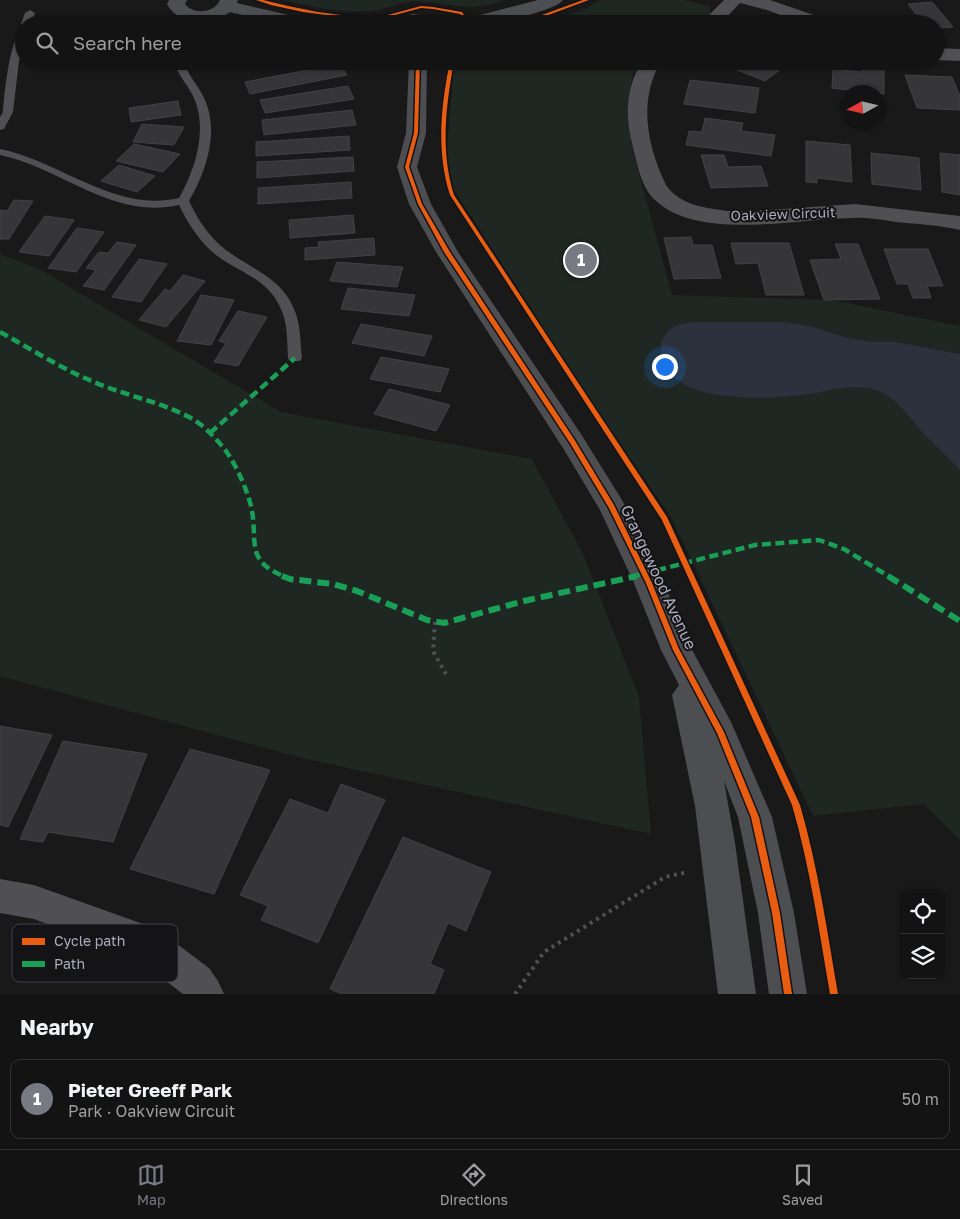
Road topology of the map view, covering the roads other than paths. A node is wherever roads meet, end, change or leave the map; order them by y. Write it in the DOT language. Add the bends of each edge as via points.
graph roads {
  1 [pos="178,0"];
  2 [pos="554,0"];
  3 [pos="734,0"];
  4 [pos="747,0"];
  5 [pos="229,3"];
  6 [pos="185,15"];
  7 [pos="211,15"];
  8 [pos="272,15"];
  9 [pos="502,15"];
  10 [pos="718,15"];
  11 [pos="798,15"];
  12 [pos="945,54"];
  13 [pos="960,55"];
  14 [pos="15,59"];
  15 [pos="181,70"];
  16 [pos="418,70"];
  17 [pos="646,70"];
  18 [pos="0,127"];
  19 [pos="0,152"];
  20 [pos="183,201"];
  21 [pos="960,223"];
  22 [pos="295,358"];
  23 [pos="676,650"];
  24 [pos="0,896"];
  25 [pos="94,924"];
  26 [pos="178,968"];
  27 [pos="205,994"];
  28 [pos="737,994"];
  29 [pos="788,994"];
  1 -- 6 [label="street" via="176,8"];
  2 -- 9 [label="street"];
  3 -- 10 [label="street"];
  4 -- 11 [label="street"];
  5 -- 7 [label="street"];
  5 -- 8 [label="street"];
  12 -- 13 [label="street"];
  14 -- 18 [label="lane" via="8,112"];
  15 -- 20 [label="lane" via="200,99 205,136 192,187"];
  16 -- 23 [label="street, Grangewood Avenue" via="416,133 407,167 420,204 447,252 612,507 649,583"];
  17 -- 21 [label="street, Oakview Circuit" via="636,99 638,131 651,176 662,195 672,203 692,212 721,217 758,218 854,211"];
  19 -- 20 [label="lane" via="28,159 101,193 140,204 160,206"];
  20 -- 22 [label="lane" via="191,218 211,244 259,273 275,287 287,307"];
  23 -- 28 [label="street, Grangewood Avenue" via="700,739 716,826"];
  23 -- 29 [label="street, Grangewood Avenue" via="720,732 755,817 776,914"];
  24 -- 25 [label="street" via="34,902"];
  26 -- 27 [label="street"];
}
